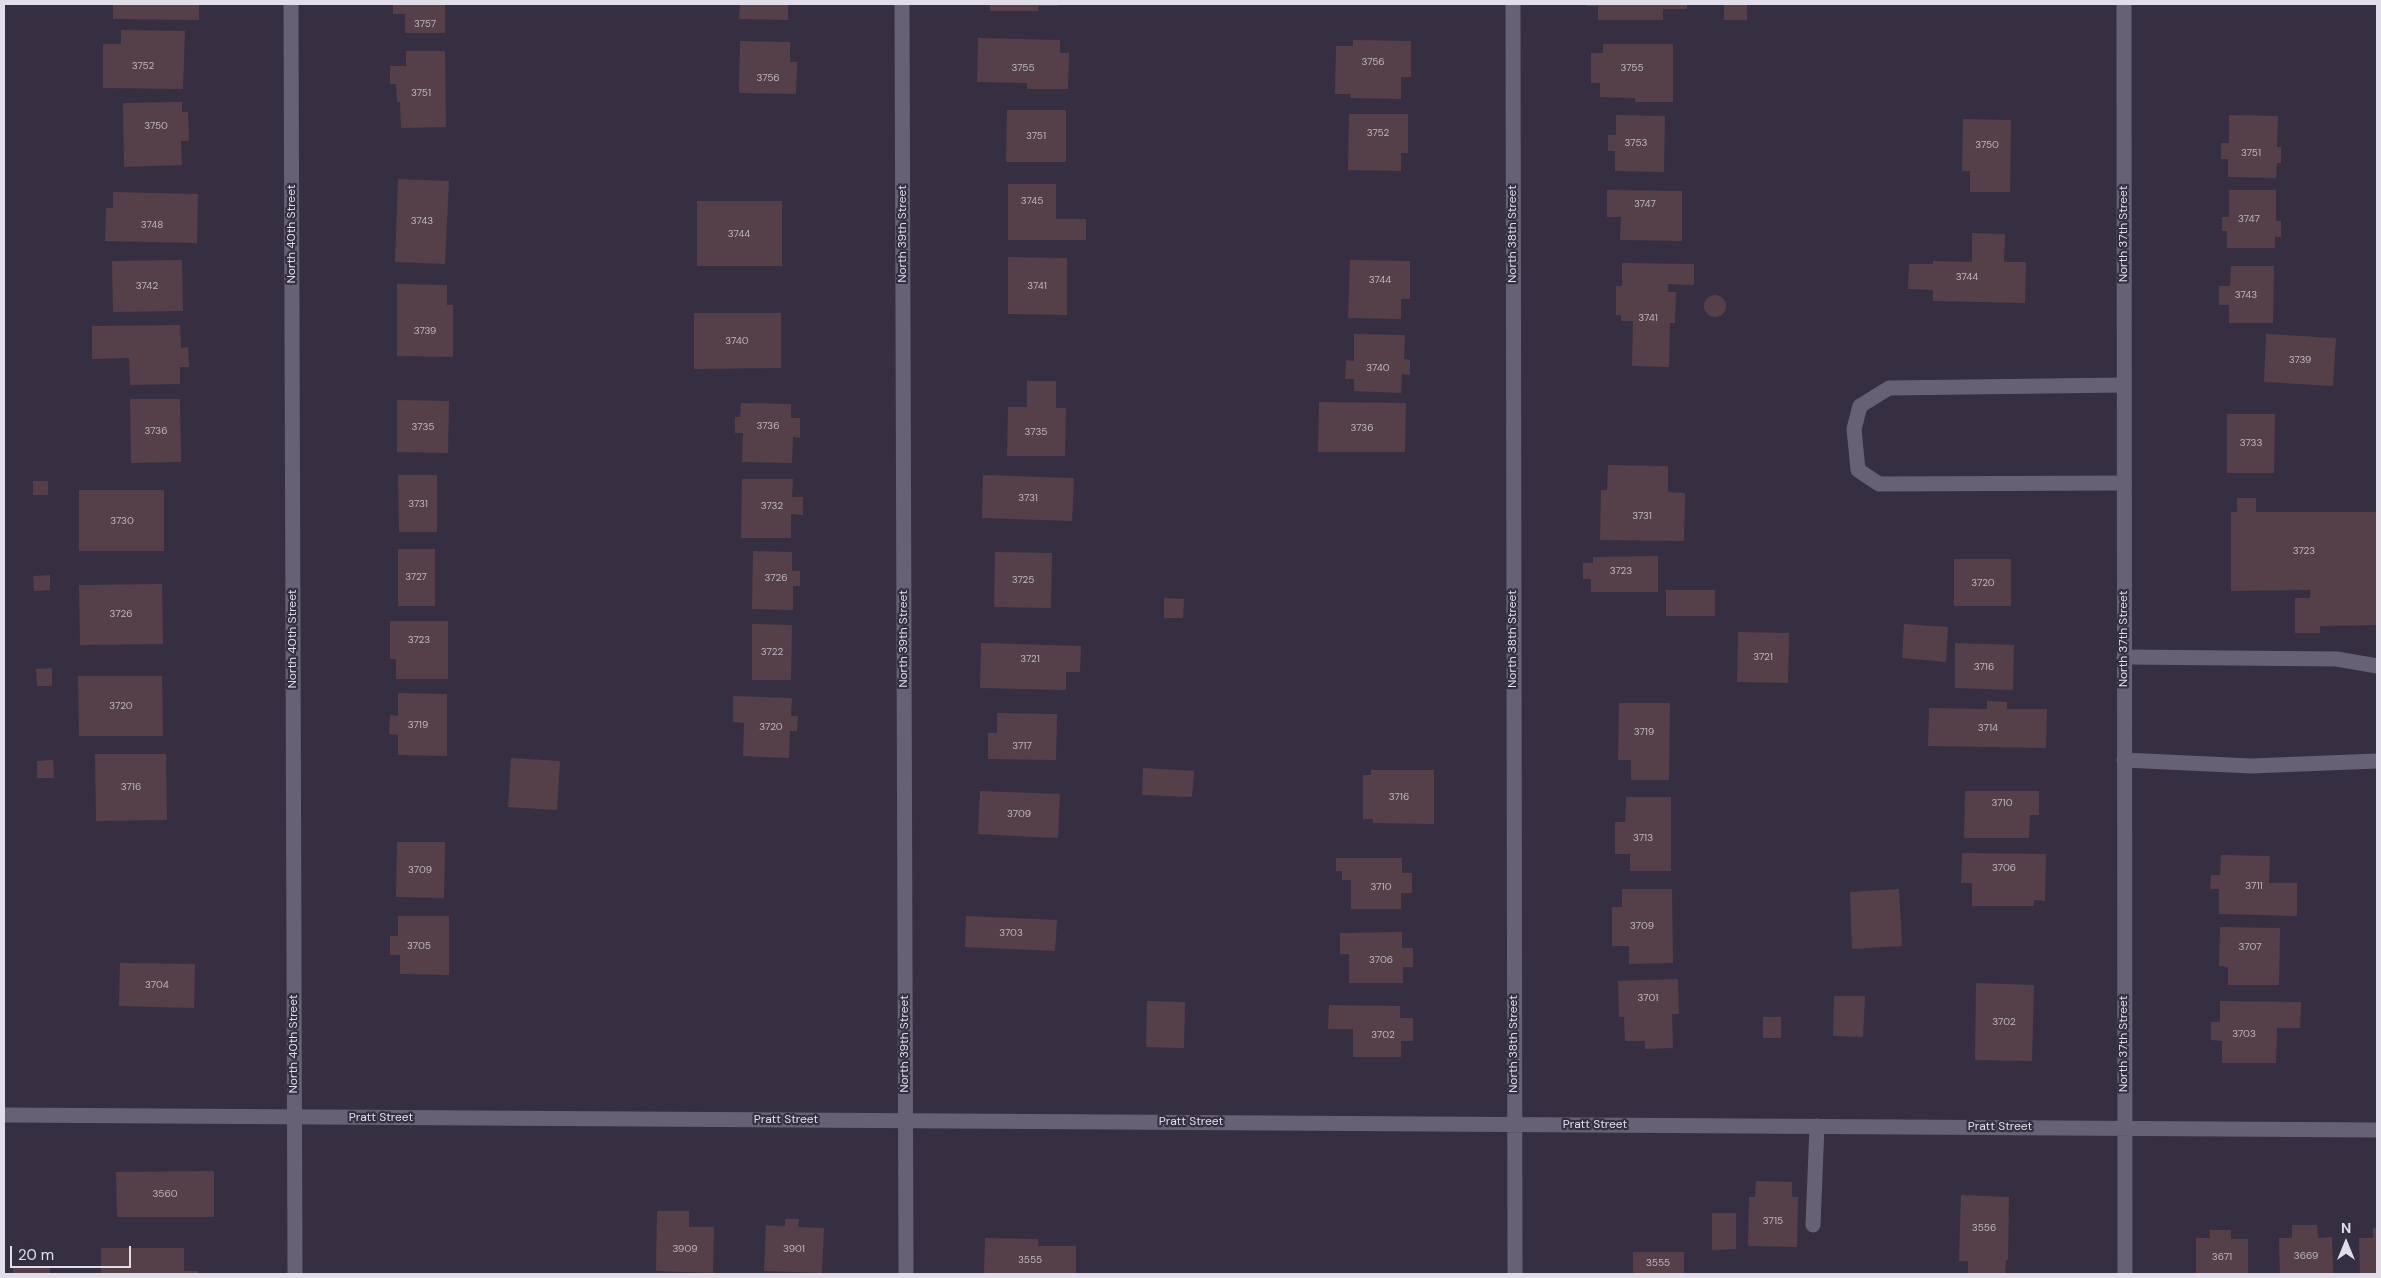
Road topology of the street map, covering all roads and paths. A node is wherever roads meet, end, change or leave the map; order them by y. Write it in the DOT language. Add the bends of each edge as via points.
graph roads {
  1 [pos="292,4"];
  2 [pos="902,4"];
  3 [pos="1513,4"];
  4 [pos="2124,4"];
  5 [pos="2124,385"];
  6 [pos="2124,483"];
  7 [pos="2124,657"];
  8 [pos="2377,666"];
  9 [pos="2124,760"];
  10 [pos="2377,761"];
  11 [pos="4,1115"];
  12 [pos="294,1118"];
  13 [pos="905,1121"];
  14 [pos="1514,1124"];
  15 [pos="1817,1126"];
  16 [pos="2124,1128"];
  17 [pos="2377,1130"];
  18 [pos="1813,1226"];
  19 [pos="295,1274"];
  20 [pos="906,1274"];
  21 [pos="1515,1274"];
  22 [pos="2125,1274"];
  1 -- 12 [label="street, North 40th Street"];
  2 -- 13 [label="street, North 39th Street"];
  3 -- 14 [label="street, North 38th Street"];
  4 -- 5 [label="street, North 37th Street"];
  5 -- 6 [label="street, North 37th Street"];
  5 -- 6 [label="street" via="1889,388 1860,406 1854,429 1858,470 1878,484"];
  6 -- 7 [label="street, North 37th Street"];
  7 -- 8 [label="street" via="2337,660"];
  7 -- 9 [label="street, North 37th Street"];
  9 -- 10 [label="street" via="2251,766"];
  9 -- 16 [label="street, North 37th Street"];
  11 -- 12 [label="street, Pratt Street"];
  12 -- 13 [label="street, Pratt Street"];
  12 -- 19 [label="street, North 40th Street"];
  13 -- 14 [label="street, Pratt Street"];
  13 -- 20 [label="street, North 39th Street"];
  14 -- 15 [label="street, Pratt Street"];
  14 -- 21 [label="street, North 38th Street"];
  15 -- 16 [label="street, Pratt Street"];
  15 -- 18 [label="street"];
  16 -- 17 [label="street, Pratt Street"];
  16 -- 22 [label="street, North 37th Street"];
}
